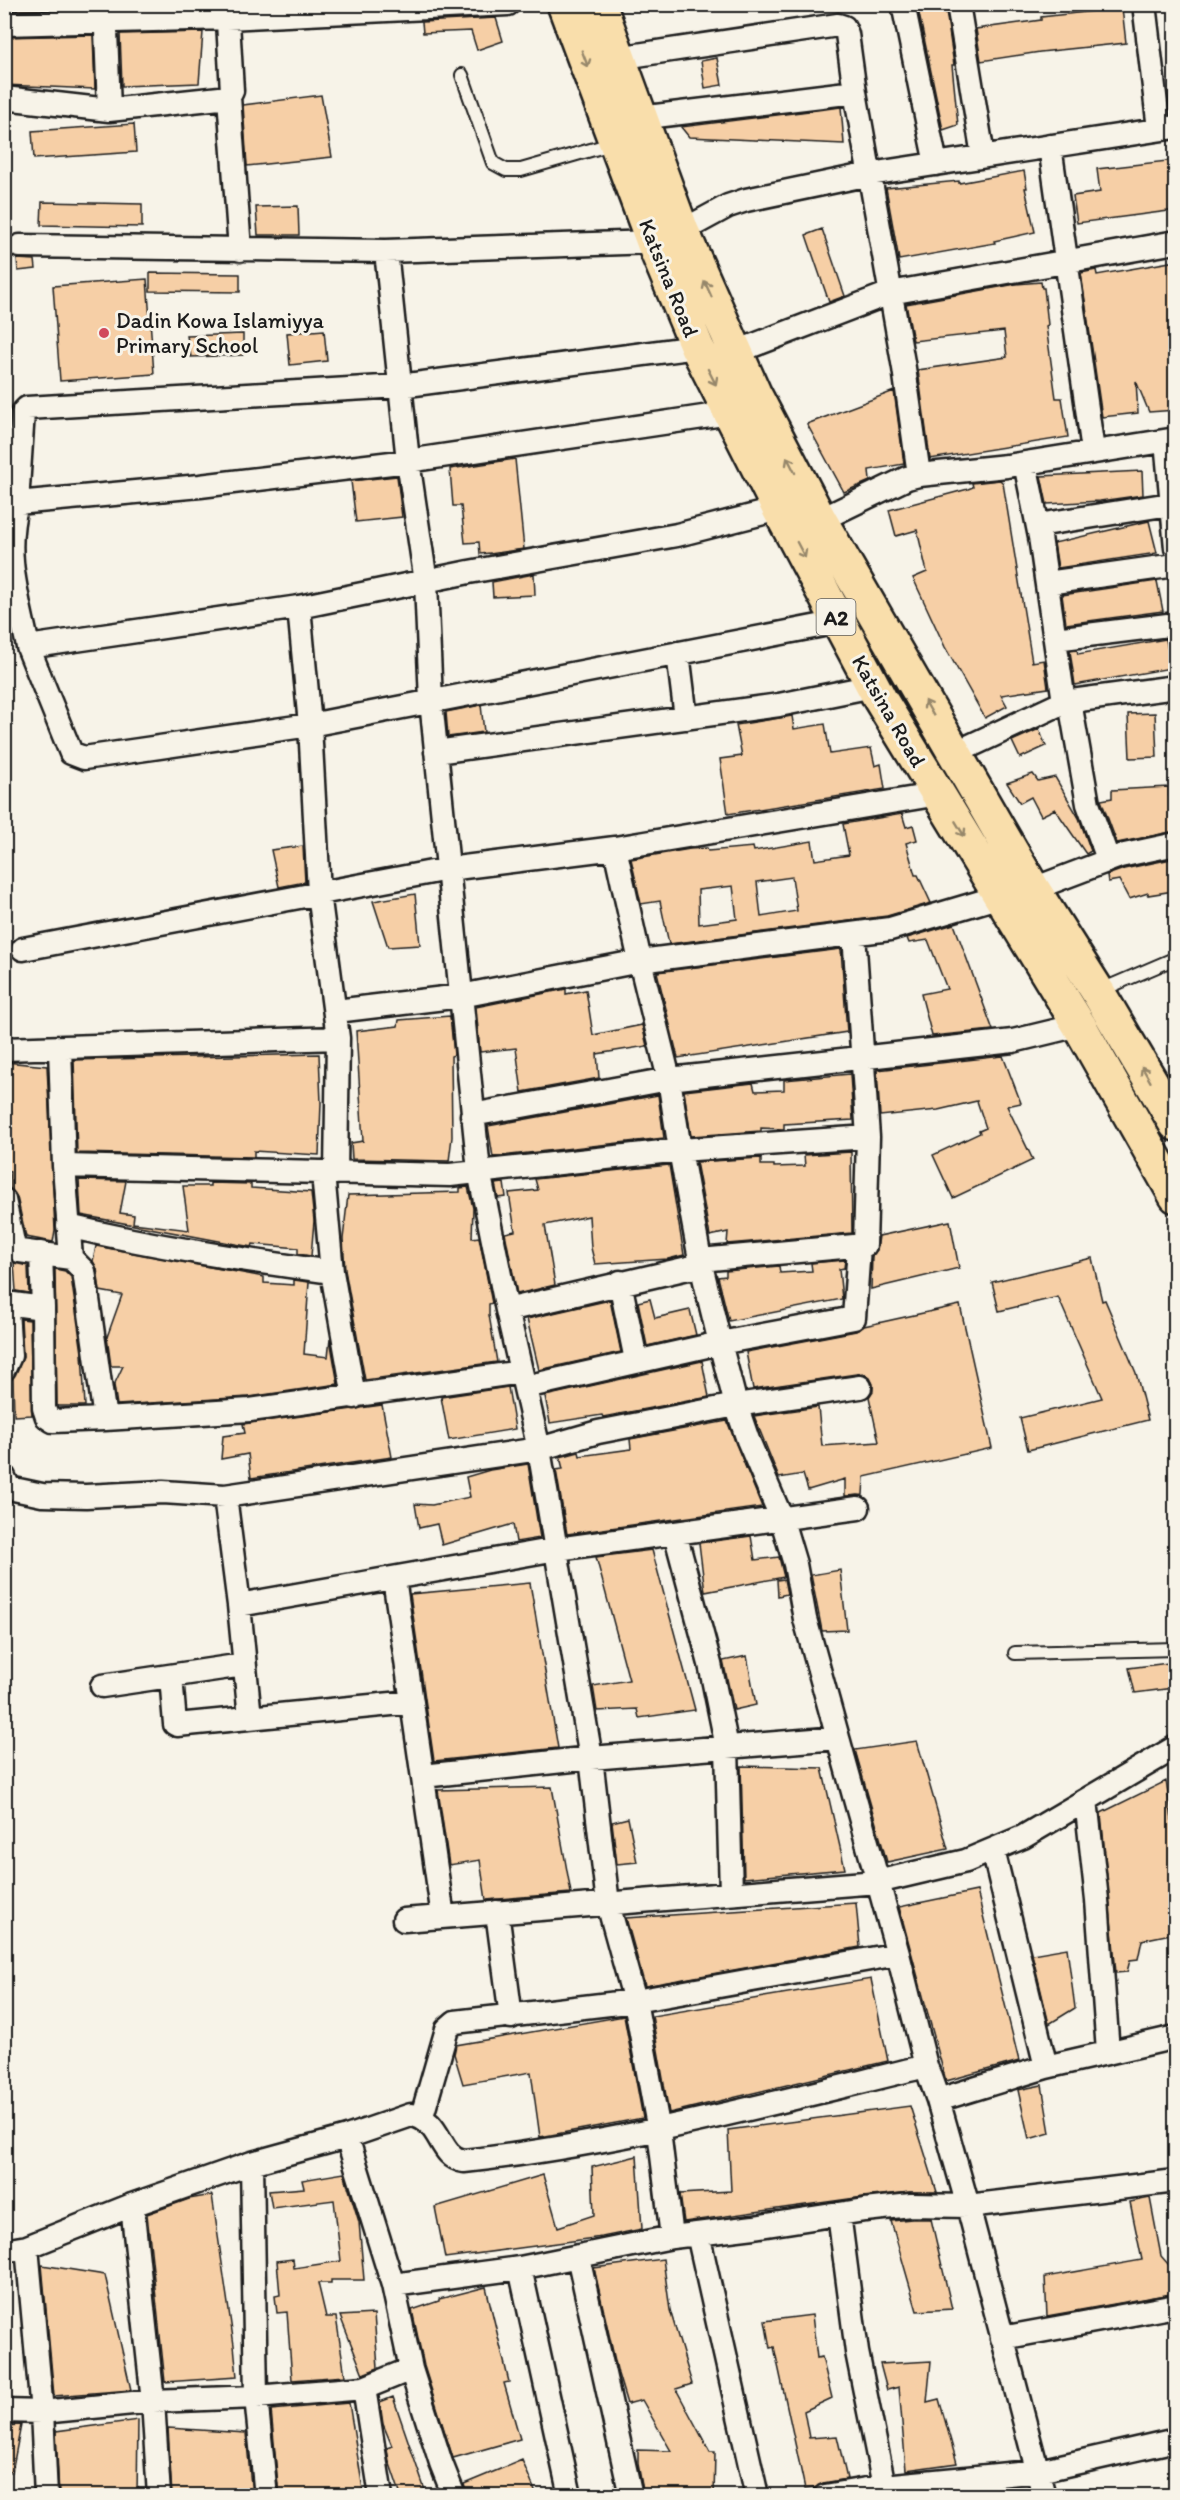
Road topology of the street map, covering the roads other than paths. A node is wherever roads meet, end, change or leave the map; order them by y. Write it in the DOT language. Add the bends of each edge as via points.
graph roads {
  1 [pos="508,4"];
  2 [pos="564,4"];
  3 [pos="599,4"];
  4 [pos="903,4"];
  5 [pos="958,4"];
  6 [pos="1144,4"];
  7 [pos="227,11"];
  8 [pos="106,14"];
  9 [pos="4,24"];
  10 [pos="617,58"];
  11 [pos="462,75"];
  12 [pos="855,92"];
  13 [pos="229,97"];
  14 [pos="4,98"];
  15 [pos="109,110"];
  16 [pos="639,118"];
  17 [pos="1168,128"];
  18 [pos="616,143"];
  19 [pos="1050,146"];
  20 [pos="983,156"];
  21 [pos="936,164"];
  22 [pos="870,174"];
  23 [pos="667,236"];
  24 [pos="1176,242"];
  25 [pos="20,246"];
  26 [pos="240,250"];
  27 [pos="386,251"];
  28 [pos="1066,262"];
  29 [pos="890,293"];
  30 [pos="697,347"];
  31 [pos="736,352"];
  32 [pos="399,386"];
  33 [pos="730,413"];
  34 [pos="1171,440"];
  35 [pos="1093,451"];
  36 [pos="408,461"];
  37 [pos="1025,463"];
  38 [pos="919,475"];
  39 [pos="17,503"];
  40 [pos="1170,504"];
  41 [pos="779,509"];
  42 [pos="820,520"];
  43 [pos="1038,525"];
  44 [pos="1175,535"];
  45 [pos="1176,565"];
  46 [pos="426,582"];
  47 [pos="1047,583"];
  48 [pos="299,607"];
  49 [pos="839,622"];
  50 [pos="1176,624"];
  51 [pos="1055,639"];
  52 [pos="28,647"];
  53 [pos="678,653"];
  54 [pos="873,686"];
  55 [pos="1176,687"];
  56 [pos="431,701"];
  57 [pos="1067,702"];
  58 [pos="686,718"];
  59 [pos="310,725"];
  60 [pos="436,752"];
  61 [pos="955,753"];
  62 [pos="939,794"];
  63 [pos="1176,844"];
  64 [pos="615,848"];
  65 [pos="1108,859"];
  66 [pos="448,869"];
  67 [pos="1033,889"];
  68 [pos="319,893"];
  69 [pos="1001,897"];
  70 [pos="854,934"];
  71 [pos="23,949"];
  72 [pos="1176,958"];
  73 [pos="640,962"];
  74 [pos="1098,992"];
  75 [pos="461,996"];
  76 [pos="336,1011"];
  77 [pos="1079,1025"];
  78 [pos="338,1038"];
  79 [pos="60,1048"];
  80 [pos="4,1049"];
  81 [pos="861,1059"];
  82 [pos="669,1079"];
  83 [pos="472,1116"];
  84 [pos="1176,1124"];
  85 [pos="868,1137"];
  86 [pos="680,1150"];
  87 [pos="64,1166"];
  88 [pos="479,1171"];
  89 [pos="330,1173"];
  90 [pos="1176,1196"];
  91 [pos="4,1200"];
  92 [pos="68,1226"];
  93 [pos="865,1245"];
  94 [pos="41,1253"];
  95 [pos="70,1258"];
  96 [pos="701,1262"];
  97 [pos="332,1272"];
  98 [pos="620,1282"];
  99 [pos="43,1308"];
  100 [pos="507,1310"];
  101 [pos="720,1343"];
  102 [pos="636,1360"];
  103 [pos="4,1369"];
  104 [pos="523,1380"];
  105 [pos="860,1387"];
  106 [pos="354,1396"];
  107 [pos="736,1405"];
  108 [pos="105,1419"];
  109 [pos="539,1449"];
  110 [pos="4,1477"];
  111 [pos="225,1496"];
  112 [pos="858,1508"];
  113 [pos="781,1517"];
  114 [pos="675,1533"];
  115 [pos="557,1549"];
  116 [pos="394,1578"];
  117 [pos="239,1605"];
  118 [pos="1176,1649"];
  119 [pos="1015,1653"];
  120 [pos="243,1665"];
  121 [pos="171,1676"];
  122 [pos="102,1686"];
  123 [pos="412,1702"];
  124 [pos="250,1718"];
  125 [pos="838,1738"];
  126 [pos="727,1747"];
  127 [pos="1176,1747"];
  128 [pos="591,1758"];
  129 [pos="423,1776"];
  130 [pos="1086,1800"];
  131 [pos="993,1850"];
  132 [pos="877,1882"];
  133 [pos="731,1893"];
  134 [pos="608,1904"];
  135 [pos="497,1912"];
  136 [pos="443,1917"];
  137 [pos="404,1920"];
  138 [pos="898,1954"];
  139 [pos="635,2001"];
  140 [pos="511,2017"];
  141 [pos="1176,2037"];
  142 [pos="1108,2052"];
  143 [pos="926,2066"];
  144 [pos="1046,2067"];
  145 [pos="938,2100"];
  146 [pos="422,2116"];
  147 [pos="660,2131"];
  148 [pos="347,2137"];
  149 [pos="252,2163"];
  150 [pos="1176,2181"];
  151 [pos="132,2205"];
  152 [pos="968,2206"];
  153 [pos="839,2214"];
  154 [pos="698,2234"];
  155 [pos="672,2237"];
  156 [pos="16,2249"];
  157 [pos="578,2256"];
  158 [pos="520,2268"];
  159 [pos="393,2285"];
  160 [pos="1176,2306"];
  161 [pos="1002,2338"];
  162 [pos="411,2369"];
  163 [pos="364,2388"];
  164 [pos="256,2397"];
  165 [pos="153,2401"];
  166 [pos="4,2411"];
  167 [pos="42,2412"];
  168 [pos="1176,2440"];
  169 [pos="1039,2471"];
  170 [pos="885,2486"];
  171 [pos="946,2488"];
  172 [pos="46,2496"];
  173 [pos="159,2496"];
  174 [pos="266,2496"];
  175 [pos="381,2496"];
  176 [pos="454,2496"];
  177 [pos="570,2496"];
  178 [pos="631,2496"];
  179 [pos="757,2496"];
  180 [pos="825,2496"];
  181 [pos="1044,2496"];
  1 -- 7 [label="street"];
  2 -- 18 [label="highway, Katsina Road / A2, one-way"];
  3 -- 10 [label="highway, Katsina Road / A2"];
  4 -- 21 [label="street"];
  5 -- 20 [label="street"];
  6 -- 17 [label="street"];
  7 -- 8 [label="street"];
  7 -- 13 [label="street" via="232,91"];
  8 -- 9 [label="street"];
  8 -- 15 [label="street"];
  10 -- 12 [label="street" via="838,25 847,34"];
  10 -- 16 [label="highway, Katsina Road / A2"];
  11 -- 18 [label="lane" via="493,163 506,170 521,170"];
  12 -- 16 [label="street"];
  12 -- 22 [label="street"];
  13 -- 15 [label="street"];
  13 -- 26 [label="street"];
  14 -- 15 [label="street"];
  16 -- 23 [label="highway, Katsina Road / A2"];
  17 -- 19 [label="street"];
  18 -- 23 [label="highway, Katsina Road / A2"];
  19 -- 20 [label="street"];
  19 -- 28 [label="street"];
  20 -- 21 [label="street"];
  21 -- 22 [label="street"];
  22 -- 23 [label="street" via="746,200"];
  22 -- 29 [label="street"];
  23 -- 27 [label="street"];
  23 -- 30 [label="highway, Katsina Road / A2"];
  31 -- 23 [label="highway, Katsina Road / A2, one-way"];
  24 -- 28 [label="street"];
  25 -- 26 [label="street"];
  26 -- 27 [label="street"];
  27 -- 32 [label="street"];
  28 -- 29 [label="street"];
  28 -- 35 [label="street"];
  29 -- 31 [label="street"];
  29 -- 38 [label="street"];
  30 -- 32 [label="street"];
  30 -- 33 [label="highway, Katsina Road / A2, one-way"];
  42 -- 31 [label="highway, Katsina Road / A2, one-way"];
  32 -- 36 [label="street"];
  32 -- 39 [label="street" via="27,408 23,412"];
  33 -- 36 [label="street"];
  33 -- 41 [label="highway, Katsina Road / A2"];
  34 -- 35 [label="street"];
  34 -- 40 [label="street"];
  35 -- 37 [label="street"];
  36 -- 39 [label="street"];
  36 -- 46 [label="street"];
  37 -- 38 [label="street"];
  37 -- 43 [label="street"];
  38 -- 42 [label="street"];
  39 -- 52 [label="street" via="12,521 11,568"];
  40 -- 43 [label="street"];
  40 -- 44 [label="street"];
  41 -- 46 [label="street" via="677,535"];
  41 -- 49 [label="highway, Katsina Road / A2, one-way"];
  61 -- 42 [label="highway, Katsina Road / A2, one-way"];
  43 -- 47 [label="street"];
  45 -- 47 [label="street"];
  46 -- 48 [label="street"];
  46 -- 56 [label="street"];
  47 -- 51 [label="street"];
  48 -- 52 [label="street"];
  48 -- 59 [label="street"];
  49 -- 53 [label="street"];
  49 -- 54 [label="highway, Katsina Road / A2"];
  50 -- 51 [label="street"];
  51 -- 57 [label="street"];
  52 -- 59 [label="street" via="70,753 84,758"];
  53 -- 56 [label="street"];
  53 -- 58 [label="street"];
  54 -- 58 [label="street"];
  54 -- 62 [label="highway, Katsina Road / A2"];
  55 -- 57 [label="street"];
  56 -- 59 [label="street"];
  56 -- 60 [label="street"];
  57 -- 61 [label="street"];
  57 -- 65 [label="street" via="1088,804"];
  58 -- 60 [label="street"];
  59 -- 68 [label="street"];
  60 -- 66 [label="street"];
  61 -- 67 [label="highway, Katsina Road / A2"];
  62 -- 64 [label="street"];
  62 -- 69 [label="highway, Katsina Road / A2, one-way"];
  63 -- 65 [label="street"];
  64 -- 66 [label="street"];
  64 -- 73 [label="street"];
  65 -- 67 [label="street"];
  66 -- 68 [label="street"];
  66 -- 75 [label="street"];
  67 -- 74 [label="highway, Katsina Road / A2"];
  68 -- 71 [label="street"];
  68 -- 76 [label="street"];
  69 -- 70 [label="street"];
  69 -- 77 [label="highway, Katsina Road / A2"];
  70 -- 73 [label="street"];
  70 -- 81 [label="street"];
  72 -- 74 [label="lane"];
  73 -- 75 [label="street"];
  73 -- 82 [label="street"];
  84 -- 74 [label="highway, Katsina Road / A2, one-way"];
  75 -- 76 [label="street"];
  75 -- 83 [label="street"];
  76 -- 78 [label="street"];
  77 -- 81 [label="street" via="1013,1041"];
  77 -- 90 [label="highway, Katsina Road / A2"];
  78 -- 79 [label="street"];
  78 -- 89 [label="street"];
  79 -- 80 [label="street"];
  79 -- 87 [label="street"];
  81 -- 82 [label="street"];
  81 -- 85 [label="street"];
  82 -- 83 [label="street"];
  82 -- 86 [label="street"];
  83 -- 88 [label="street"];
  85 -- 86 [label="street"];
  85 -- 93 [label="street"];
  86 -- 88 [label="street"];
  86 -- 96 [label="street"];
  87 -- 89 [label="street"];
  87 -- 92 [label="street"];
  88 -- 89 [label="street"];
  88 -- 100 [label="street"];
  89 -- 97 [label="street"];
  91 -- 94 [label="street" via="14,1247"];
  92 -- 95 [label="street"];
  92 -- 97 [label="street" via="206,1254"];
  93 -- 96 [label="street"];
  93 -- 101 [label="street" via="860,1247 854,1318"];
  94 -- 95 [label="street"];
  94 -- 99 [label="street"];
  95 -- 108 [label="street" via="84,1271"];
  96 -- 98 [label="street"];
  96 -- 101 [label="street"];
  97 -- 106 [label="street"];
  98 -- 100 [label="street"];
  98 -- 102 [label="street"];
  99 -- 103 [label="street" via="13,1304 7,1310 10,1356"];
  99 -- 108 [label="street" via="47,1417 53,1421"];
  100 -- 104 [label="street"];
  101 -- 102 [label="street"];
  101 -- 107 [label="street"];
  102 -- 104 [label="street"];
  104 -- 106 [label="street"];
  104 -- 109 [label="street"];
  105 -- 107 [label="street"];
  106 -- 108 [label="street" via="250,1410"];
  107 -- 109 [label="street" via="598,1432"];
  107 -- 113 [label="street"];
  109 -- 111 [label="street"];
  109 -- 115 [label="street"];
  110 -- 111 [label="street" via="9,1488 42,1495 163,1492"];
  111 -- 117 [label="street"];
  112 -- 113 [label="street"];
  113 -- 114 [label="street"];
  113 -- 125 [label="street"];
  114 -- 115 [label="street"];
  114 -- 126 [label="street" via="710,1664"];
  115 -- 116 [label="street"];
  115 -- 128 [label="street"];
  116 -- 117 [label="street"];
  116 -- 123 [label="street"];
  117 -- 120 [label="street"];
  118 -- 119 [label="lane"];
  120 -- 121 [label="street"];
  120 -- 124 [label="street"];
  121 -- 122 [label="street"];
  121 -- 124 [label="street" via="176,1725"];
  123 -- 124 [label="street"];
  123 -- 129 [label="street"];
  125 -- 126 [label="street"];
  125 -- 132 [label="street"];
  126 -- 128 [label="street"];
  126 -- 133 [label="street"];
  127 -- 130 [label="street"];
  128 -- 129 [label="street"];
  128 -- 134 [label="street"];
  129 -- 136 [label="street"];
  130 -- 131 [label="street"];
  130 -- 142 [label="street"];
  131 -- 132 [label="street" via="966,1862"];
  131 -- 144 [label="street"];
  132 -- 133 [label="street"];
  132 -- 138 [label="street"];
  133 -- 134 [label="street"];
  134 -- 135 [label="street"];
  134 -- 139 [label="street"];
  135 -- 136 [label="street"];
  135 -- 140 [label="street"];
  136 -- 137 [label="street"];
  138 -- 139 [label="street"];
  138 -- 143 [label="street"];
  139 -- 140 [label="street"];
  139 -- 147 [label="street"];
  140 -- 146 [label="street" via="455,2022 447,2029"];
  141 -- 142 [label="street"];
  142 -- 144 [label="street"];
  143 -- 145 [label="street"];
  143 -- 147 [label="street"];
  144 -- 145 [label="street"];
  145 -- 152 [label="street"];
  146 -- 147 [label="street" via="455,2160 464,2161 527,2155"];
  146 -- 148 [label="street" via="411,2115"];
  147 -- 155 [label="street"];
  148 -- 149 [label="street"];
  148 -- 159 [label="street"];
  149 -- 151 [label="street"];
  149 -- 164 [label="street"];
  150 -- 152 [label="street"];
  151 -- 156 [label="street"];
  151 -- 165 [label="street"];
  152 -- 153 [label="street" via="911,2205"];
  152 -- 161 [label="street"];
  153 -- 154 [label="street"];
  153 -- 170 [label="street" via="857,2352"];
  154 -- 155 [label="street"];
  154 -- 179 [label="street"];
  155 -- 157 [label="street"];
  156 -- 167 [label="street"];
  157 -- 158 [label="street"];
  157 -- 178 [label="street"];
  158 -- 159 [label="street"];
  158 -- 177 [label="street"];
  159 -- 162 [label="street"];
  160 -- 161 [label="street"];
  161 -- 169 [label="street"];
  162 -- 163 [label="street"];
  162 -- 176 [label="street"];
  163 -- 164 [label="street"];
  163 -- 175 [label="street"];
  164 -- 165 [label="street"];
  164 -- 174 [label="street"];
  165 -- 167 [label="street"];
  165 -- 173 [label="street"];
  166 -- 167 [label="street"];
  167 -- 172 [label="street"];
  168 -- 169 [label="street"];
  169 -- 171 [label="street"];
  169 -- 181 [label="street"];
  170 -- 171 [label="street"];
  170 -- 180 [label="street"];
}
